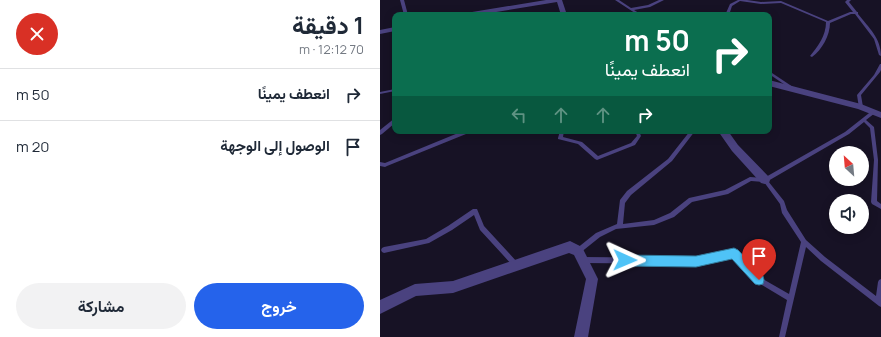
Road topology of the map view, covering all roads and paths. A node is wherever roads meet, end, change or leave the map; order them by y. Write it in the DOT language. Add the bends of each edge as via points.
graph roads {
  1 [pos="402,0"];
  2 [pos="558,0"];
  3 [pos="617,0"];
  4 [pos="662,0"];
  5 [pos="740,0"];
  6 [pos="849,0"];
  7 [pos="631,9"];
  8 [pos="405,12"];
  9 [pos="484,12"];
  10 [pos="563,12"];
  11 [pos="636,12"];
  12 [pos="728,12"];
  13 [pos="857,13"];
  14 [pos="828,22"];
  15 [pos="392,30"];
  16 [pos="380,32"];
  17 [pos="881,55"];
  18 [pos="812,56"];
  19 [pos="881,65"];
  20 [pos="772,74"];
  21 [pos="772,84"];
  22 [pos="792,88"];
  23 [pos="392,91"];
  24 [pos="380,93"];
  25 [pos="860,106"];
  26 [pos="877,114"];
  27 [pos="864,120"];
  28 [pos="392,123"];
  29 [pos="380,133"];
  30 [pos="462,134"];
  31 [pos="561,134"];
  32 [pos="638,134"];
  33 [pos="691,134"];
  34 [pos="725,134"];
  35 [pos="380,164"];
  36 [pos="765,180"];
  37 [pos="881,207"];
  38 [pos="620,227"];
  39 [pos="804,242"];
  40 [pos="384,250"];
  41 [pos="580,256"];
  42 [pos="516,265"];
  43 [pos="881,282"];
  44 [pos="790,298"];
  45 [pos="880,303"];
  46 [pos="380,307"];
  47 [pos="581,337"];
  48 [pos="782,337"];
  1 -- 8 [label="lane"];
  2 -- 9 [label="street"];
  2 -- 10 [label="street"];
  3 -- 7 [label="lane"];
  4 -- 7 [label="lane" via="649,6"];
  5 -- 12 [label="lane" via="732,5"];
  5 -- 14 [label="lane" via="781,2"];
  6 -- 13 [label="lane" via="847,2"];
  7 -- 11 [label="lane"];
  13 -- 14 [label="lane"];
  13 -- 17 [label="lane" via="876,39"];
  14 -- 18 [label="lane" via="829,30"];
  15 -- 16 [label="street"];
  19 -- 25 [label="lane" via="859,95"];
  20 -- 22 [label="lane"];
  21 -- 22 [label="street"];
  22 -- 25 [label="street"];
  23 -- 24 [label="lane"];
  25 -- 26 [label="street"];
  26 -- 27 [label="lane"];
  27 -- 36 [label="lane" via="847,133"];
  27 -- 37 [label="lane" via="872,127 876,160 874,202"];
  28 -- 29 [label="lane"];
  30 -- 35 [label="lane" via="385,165"];
  31 -- 32 [label="lane" via="560,138 580,143 597,158 633,144"];
  33 -- 38 [label="lane" via="670,160 622,202"];
  34 -- 36 [label="street"];
  36 -- 38 [label="lane" via="750,179 726,192 691,200 672,214 654,222"];
  36 -- 39 [label="lane" via="782,203 784,211"];
  38 -- 41 [label="lane" via="598,235"];
  39 -- 44 [label="lane"];
  39 -- 45 [label="lane"];
  40 -- 42 [label="lane" via="427,241 475,211 482,228"];
  41 -- 42 [label="street" via="570,247"];
  41 -- 44 [label="lane" via="696,261 734,253 759,280"];
  41 -- 47 [label="street" via="592,279"];
  42 -- 46 [label="street" via="453,287 416,290"];
  43 -- 45 [label="lane"];
  44 -- 48 [label="lane"];
}
